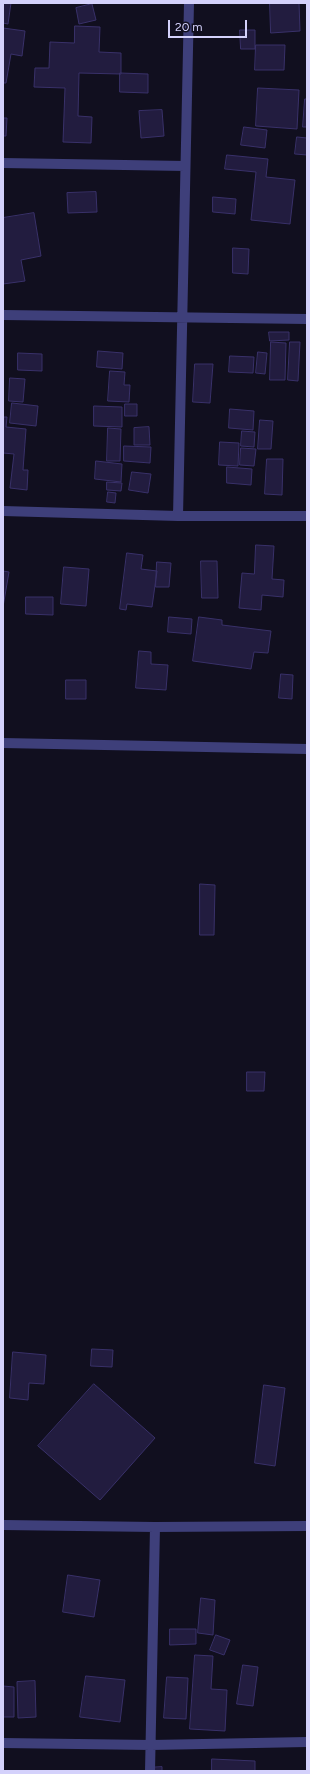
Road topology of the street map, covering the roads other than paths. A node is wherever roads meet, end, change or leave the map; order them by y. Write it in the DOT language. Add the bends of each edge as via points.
graph roads {
  1 [pos="189,3"];
  2 [pos="3,163"];
  3 [pos="185,166"];
  4 [pos="3,316"];
  5 [pos="181,318"];
  6 [pos="307,319"];
  7 [pos="3,511"];
  8 [pos="178,516"];
  9 [pos="307,516"];
  10 [pos="3,743"];
  11 [pos="307,749"];
  12 [pos="4,1525"];
  13 [pos="307,1526"];
  14 [pos="155,1527"];
  15 [pos="307,1742"];
  16 [pos="3,1743"];
  17 [pos="151,1745"];
  18 [pos="150,1771"];
  1 -- 3 [label="street"];
  2 -- 3 [label="street"];
  3 -- 5 [label="street"];
  4 -- 5 [label="street"];
  5 -- 6 [label="street"];
  5 -- 8 [label="street"];
  7 -- 8 [label="street"];
  8 -- 9 [label="street"];
  10 -- 11 [label="street"];
  12 -- 14 [label="street"];
  13 -- 14 [label="street"];
  14 -- 17 [label="street"];
  15 -- 17 [label="street"];
  16 -- 17 [label="street"];
  17 -- 18 [label="street"];
}
